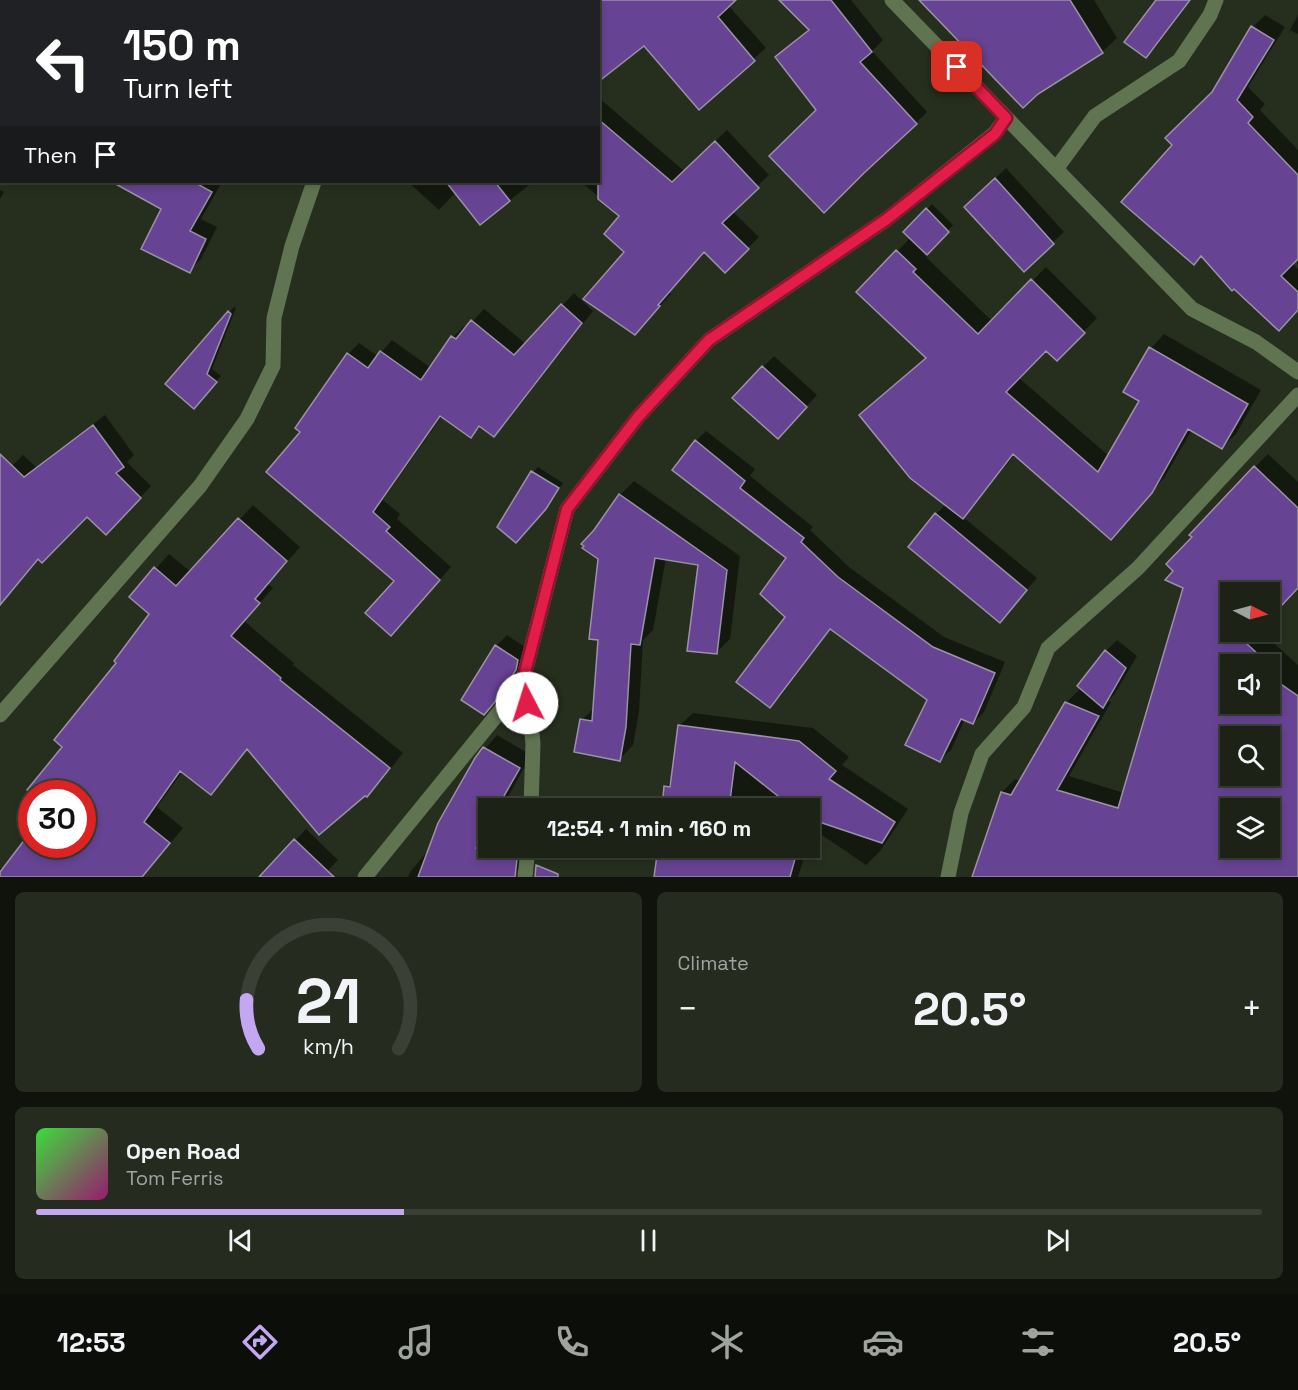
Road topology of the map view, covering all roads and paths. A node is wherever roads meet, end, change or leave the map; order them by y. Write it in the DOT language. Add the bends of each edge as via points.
graph roads {
  1 [pos="892,0"];
  2 [pos="1216,0"];
  3 [pos="1006,118"];
  4 [pos="1056,169"];
  5 [pos="314,183"];
  6 [pos="1298,372"];
  7 [pos="1298,395"];
  8 [pos="522,684"];
  9 [pos="0,715"];
  10 [pos="531,798"];
  11 [pos="527,858"];
  12 [pos="364,877"];
  13 [pos="525,877"];
  14 [pos="948,877"];
  1 -- 3 [label="street"];
  2 -- 4 [label="street" via="1179,61 1095,116"];
  3 -- 4 [label="street"];
  3 -- 8 [label="street" via="995,134 887,219 709,340 638,417 567,509"];
  4 -- 6 [label="street" via="1192,309 1256,342"];
  5 -- 9 [label="street" via="292,246 274,318 273,366 247,419 200,486"];
  7 -- 14 [label="street" via="1138,568 1048,648 1024,707 982,754 961,813"];
  8 -- 10 [label="street" via="533,744"];
  8 -- 12 [label="street"];
  11 -- 13 [label="street"];
}
